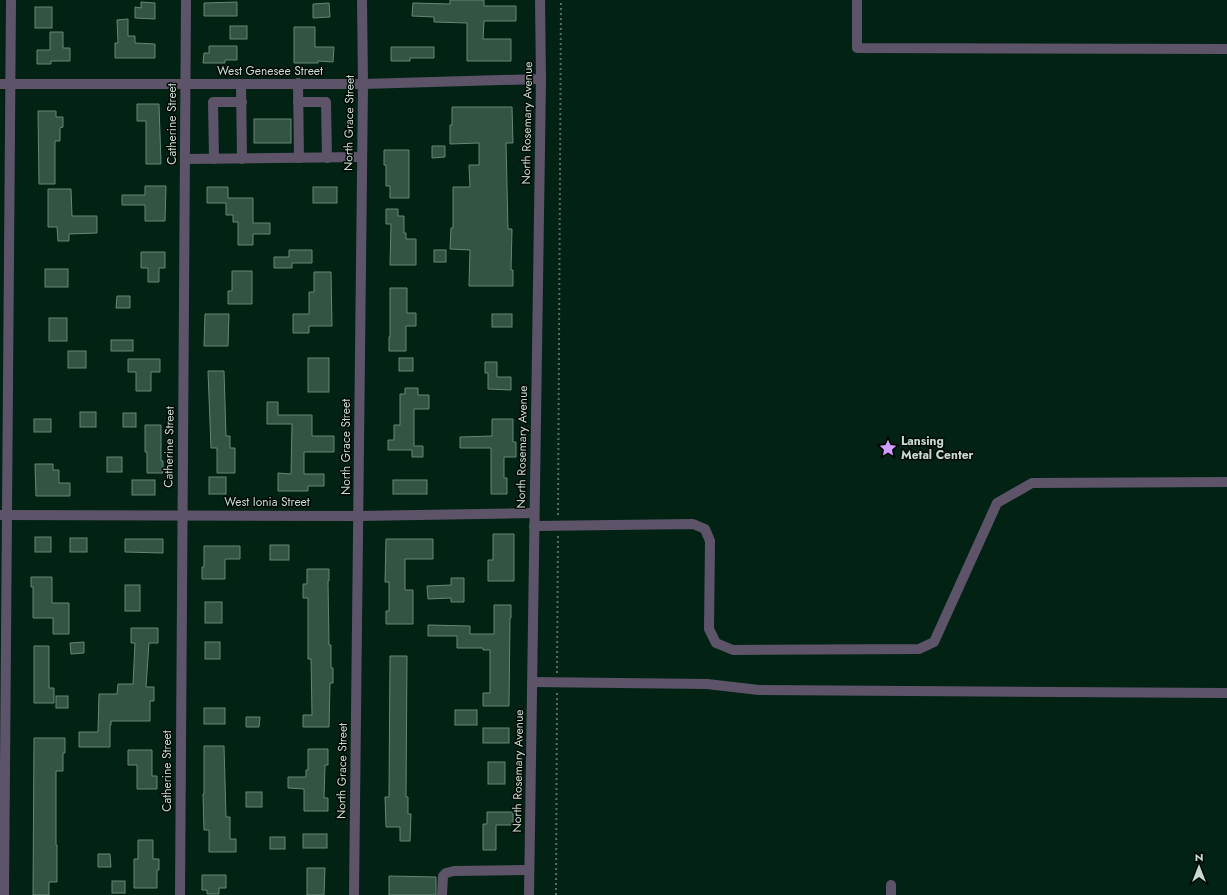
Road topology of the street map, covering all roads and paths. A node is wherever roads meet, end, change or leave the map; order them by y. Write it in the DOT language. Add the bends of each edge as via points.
graph roads {
  1 [pos="11,0"];
  2 [pos="186,0"];
  3 [pos="362,0"];
  4 [pos="540,0"];
  5 [pos="561,0"];
  6 [pos="857,0"];
  7 [pos="1227,50"];
  8 [pos="541,78"];
  9 [pos="298,83"];
  10 [pos="5,84"];
  11 [pos="185,84"];
  12 [pos="241,84"];
  13 [pos="363,84"];
  14 [pos="242,102"];
  15 [pos="298,102"];
  16 [pos="361,157"];
  17 [pos="299,158"];
  18 [pos="327,158"];
  19 [pos="186,159"];
  20 [pos="214,159"];
  21 [pos="242,159"];
  22 [pos="1227,482"];
  23 [pos="534,514"];
  24 [pos="3,515"];
  25 [pos="182,515"];
  26 [pos="358,516"];
  27 [pos="534,526"];
  28 [pos="558,526"];
  29 [pos="532,682"];
  30 [pos="557,682"];
  31 [pos="1227,693"];
  32 [pos="529,870"];
  33 [pos="4,895"];
  34 [pos="180,895"];
  35 [pos="354,895"];
  36 [pos="442,895"];
  37 [pos="529,895"];
  38 [pos="556,895"];
  1 -- 10 [label="street"];
  2 -- 11 [label="street, Catherine Street"];
  3 -- 13 [label="street, North Grace Street"];
  4 -- 8 [label="street, North Rosemary Avenue"];
  5 -- 28 [label="path"];
  6 -- 7 [label="street" via="857,48"];
  8 -- 13 [label="street, West Genesee Street"];
  8 -- 23 [label="street, North Rosemary Avenue"];
  9 -- 12 [label="street, West Genesee Street"];
  9 -- 13 [label="street, West Genesee Street"];
  9 -- 15 [label="street"];
  10 -- 11 [label="street, West Genesee Street"];
  10 -- 24 [label="street"];
  11 -- 12 [label="street, West Genesee Street"];
  11 -- 19 [label="street, Catherine Street"];
  12 -- 14 [label="street"];
  13 -- 16 [label="street, North Grace Street"];
  14 -- 20 [label="street" via="213,102"];
  14 -- 21 [label="street"];
  15 -- 17 [label="street"];
  15 -- 18 [label="street" via="326,102"];
  16 -- 18 [label="street"];
  16 -- 26 [label="street, North Grace Street"];
  17 -- 18 [label="street"];
  17 -- 21 [label="street"];
  19 -- 20 [label="street"];
  19 -- 25 [label="street, Catherine Street"];
  20 -- 21 [label="street"];
  22 -- 28 [label="street" via="1032,483 997,502 934,642 919,649 733,650 716,643 709,629 710,541 705,529 693,524"];
  23 -- 26 [label="street, West Ionia Street"];
  23 -- 27 [label="street, North Rosemary Avenue"];
  24 -- 25 [label="street, West Ionia Street"];
  24 -- 33 [label="street"];
  25 -- 26 [label="street, West Ionia Street"];
  25 -- 34 [label="street, Catherine Street"];
  26 -- 35 [label="street, North Grace Street"];
  27 -- 28 [label="street"];
  27 -- 29 [label="street, North Rosemary Avenue"];
  28 -- 30 [label="path"];
  29 -- 30 [label="street"];
  29 -- 32 [label="street, North Rosemary Avenue"];
  30 -- 31 [label="street" via="707,684 759,690"];
  30 -- 38 [label="path"];
  32 -- 36 [label="street" via="454,870 442,876"];
  32 -- 37 [label="street, North Rosemary Avenue"];
}
